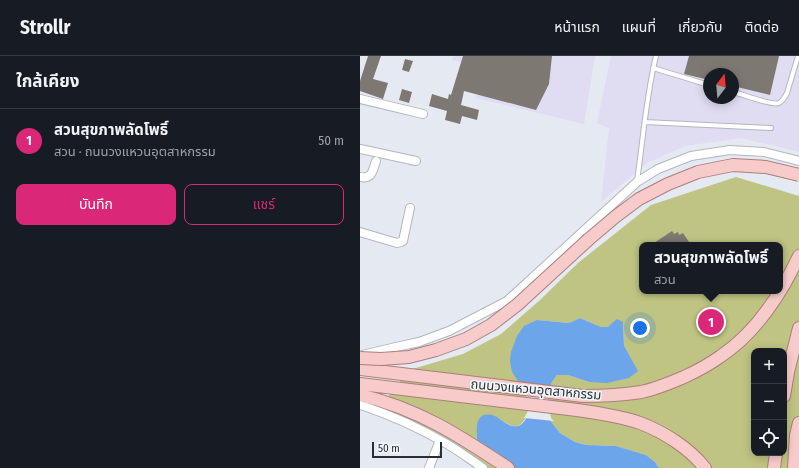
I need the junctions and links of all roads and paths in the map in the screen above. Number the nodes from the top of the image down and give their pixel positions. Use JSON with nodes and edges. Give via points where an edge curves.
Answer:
{"nodes":[{"id":1,"x":656,"y":56,"type":"edge"},
{"id":2,"x":798,"y":56,"type":"edge"},
{"id":3,"x":653,"y":68,"type":"junction"},
{"id":4,"x":703,"y":83,"type":"edge"},
{"id":5,"x":739,"y":94,"type":"edge"},
{"id":6,"x":360,"y":99,"type":"edge"},
{"id":7,"x":423,"y":114,"type":"dead end"},
{"id":8,"x":645,"y":122,"type":"junction"},
{"id":9,"x":771,"y":128,"type":"dead end"},
{"id":10,"x":360,"y":149,"type":"edge"},
{"id":11,"x":799,"y":160,"type":"edge"},
{"id":12,"x":376,"y":161,"type":"dead end"},
{"id":13,"x":416,"y":161,"type":"dead end"},
{"id":14,"x":799,"y":175,"type":"edge"},
{"id":15,"x":360,"y":177,"type":"edge"},
{"id":16,"x":637,"y":182,"type":"junction"},
{"id":17,"x":410,"y":208,"type":"dead end"},
{"id":18,"x":360,"y":232,"type":"edge"},
{"id":19,"x":799,"y":256,"type":"edge"},
{"id":20,"x":783,"y":287,"type":"edge"},
{"id":21,"x":779,"y":294,"type":"edge"},
{"id":22,"x":799,"y":328,"type":"edge"},
{"id":23,"x":360,"y":359,"type":"edge"},
{"id":24,"x":360,"y":369,"type":"edge"},
{"id":25,"x":360,"y":384,"type":"edge"},
{"id":26,"x":786,"y":384,"type":"edge"},
{"id":27,"x":360,"y":395,"type":"edge"},
{"id":28,"x":360,"y":402,"type":"edge"},
{"id":29,"x":799,"y":422,"type":"edge"},
{"id":30,"x":440,"y":440,"type":"junction"},
{"id":31,"x":776,"y":456,"type":"edge"},
{"id":32,"x":429,"y":468,"type":"edge"},
{"id":33,"x":483,"y":468,"type":"edge"},
{"id":34,"x":508,"y":468,"type":"edge"},
{"id":35,"x":705,"y":468,"type":"edge"},
{"id":36,"x":774,"y":468,"type":"edge"},
{"id":37,"x":794,"y":468,"type":"edge"}],
"edges":[{"from":1,"to":3,"type":"lane"},
{"from":2,"to":5,"type":"lane","via":[[787,93],[780,102],[773,104]]},
{"from":3,"to":4,"type":"lane"},
{"from":3,"to":8,"type":"lane"},
{"from":6,"to":7,"type":"street"},
{"from":8,"to":9,"type":"lane"},
{"from":8,"to":16,"type":"lane"},
{"from":10,"to":13,"type":"street"},
{"from":11,"to":16,"type":"street","via":[[764,152],[730,150],[691,156],[658,169]]},
{"from":12,"to":15,"type":"street","via":[[371,175]]},
{"from":14,"to":23,"type":"main road","bridge":true,"via":[[766,167],[733,165],[698,172],[668,184],[639,199],[615,217],[491,325],[466,339],[430,352],[409,357]]},
{"from":16,"to":23,"type":"street","via":[[507,301],[449,331],[419,342],[362,355]]},
{"from":17,"to":18,"type":"street","via":[[402,242],[397,243]]},
{"from":19,"to":20,"type":"main road","name":"ถนนวงแหวนอุตสาหกรรม"},
{"from":21,"to":24,"type":"main road","name":"ถนนวงแหวนอุตสาหกรรม","via":[[746,336],[722,356],[669,384],[642,392],[613,396],[583,396]]},
{"from":22,"to":26,"type":"main road"},
{"from":25,"to":35,"type":"main road","name":"ถนนวงแหวนอุตสาหกรรม","via":[[610,415],[662,434],[682,446]]},
{"from":27,"to":34,"type":"main road","via":[[400,406],[425,417]]},
{"from":28,"to":30,"type":"street","via":[[361,405]]},
{"from":29,"to":37,"type":"main road"},
{"from":30,"to":32,"type":"street"},
{"from":30,"to":33,"type":"street"},
{"from":31,"to":36,"type":"main road"}]}
